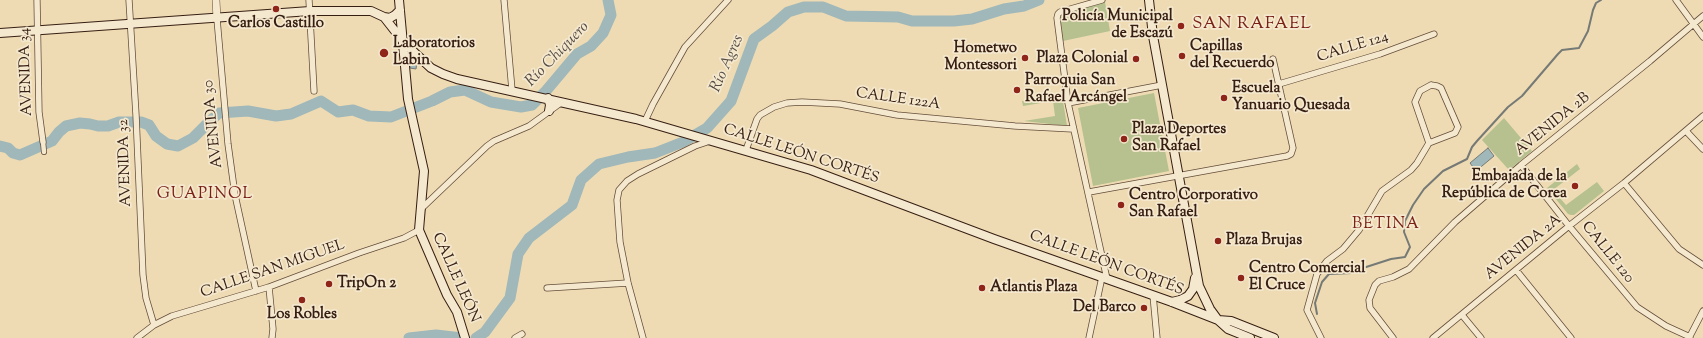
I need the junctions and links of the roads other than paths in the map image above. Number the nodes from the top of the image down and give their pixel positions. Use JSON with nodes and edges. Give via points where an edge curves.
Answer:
{"nodes":[{"id":1,"x":37,"y":0,"type":"edge"},
{"id":2,"x":129,"y":0,"type":"edge"},
{"id":3,"x":216,"y":0,"type":"edge"},
{"id":4,"x":309,"y":0,"type":"edge"},
{"id":5,"x":399,"y":0,"type":"edge"},
{"id":6,"x":504,"y":0,"type":"edge"},
{"id":7,"x":728,"y":0,"type":"edge"},
{"id":8,"x":1102,"y":0,"type":"edge"},
{"id":9,"x":1149,"y":0,"type":"edge"},
{"id":10,"x":1676,"y":0,"type":"edge"},
{"id":11,"x":400,"y":10,"type":"junction"},
{"id":12,"x":310,"y":11,"type":"junction"},
{"id":13,"x":1703,"y":16,"type":"edge"},
{"id":14,"x":384,"y":18,"type":"junction"},
{"id":15,"x":217,"y":19,"type":"junction"},
{"id":16,"x":130,"y":23,"type":"junction"},
{"id":17,"x":1693,"y":24,"type":"junction"},
{"id":18,"x":38,"y":29,"type":"junction"},
{"id":19,"x":0,"y":33,"type":"edge"},
{"id":20,"x":1434,"y":34,"type":"dead end"},
{"id":21,"x":1703,"y":37,"type":"edge"},
{"id":22,"x":402,"y":40,"type":"junction"},
{"id":23,"x":416,"y":54,"type":"junction"},
{"id":24,"x":404,"y":58,"type":"junction"},
{"id":25,"x":1273,"y":59,"type":"dead end"},
{"id":26,"x":1279,"y":84,"type":"junction"},
{"id":27,"x":1162,"y":85,"type":"junction"},
{"id":28,"x":512,"y":90,"type":"junction"},
{"id":29,"x":314,"y":91,"type":"dead end"},
{"id":30,"x":547,"y":98,"type":"junction"},
{"id":31,"x":562,"y":102,"type":"junction"},
{"id":32,"x":1068,"y":103,"type":"junction"},
{"id":33,"x":549,"y":111,"type":"junction"},
{"id":34,"x":1703,"y":116,"type":"edge"},
{"id":35,"x":645,"y":122,"type":"junction"},
{"id":36,"x":1073,"y":129,"type":"junction"},
{"id":37,"x":1686,"y":131,"type":"junction"},
{"id":38,"x":713,"y":141,"type":"junction"},
{"id":39,"x":43,"y":142,"type":"joint"},
{"id":40,"x":1429,"y":143,"type":"junction"},
{"id":41,"x":1703,"y":149,"type":"edge"},
{"id":42,"x":746,"y":150,"type":"junction"},
{"id":43,"x":44,"y":152,"type":"dead end"},
{"id":44,"x":1521,"y":165,"type":"junction"},
{"id":45,"x":1179,"y":177,"type":"junction"},
{"id":46,"x":1624,"y":183,"type":"junction"},
{"id":47,"x":1089,"y":192,"type":"junction"},
{"id":48,"x":422,"y":208,"type":"junction"},
{"id":49,"x":1569,"y":226,"type":"junction"},
{"id":50,"x":419,"y":230,"type":"junction"},
{"id":51,"x":1703,"y":265,"type":"edge"},
{"id":52,"x":1516,"y":270,"type":"junction"},
{"id":53,"x":1195,"y":273,"type":"junction"},
{"id":54,"x":1104,"y":278,"type":"junction"},
{"id":55,"x":628,"y":283,"type":"junction"},
{"id":56,"x":269,"y":287,"type":"junction"},
{"id":57,"x":547,"y":288,"type":"dead end"},
{"id":58,"x":256,"y":291,"type":"junction"},
{"id":59,"x":1153,"y":295,"type":"junction"},
{"id":60,"x":1203,"y":298,"type":"junction"},
{"id":61,"x":1172,"y":302,"type":"junction"},
{"id":62,"x":1703,"y":311,"type":"edge"},
{"id":63,"x":1462,"y":315,"type":"junction"},
{"id":64,"x":1218,"y":320,"type":"junction"},
{"id":65,"x":1231,"y":321,"type":"junction"},
{"id":66,"x":154,"y":325,"type":"junction"},
{"id":67,"x":522,"y":334,"type":"dead end"},
{"id":68,"x":465,"y":336,"type":"edge"},
{"id":69,"x":137,"y":338,"type":"edge"},
{"id":70,"x":272,"y":338,"type":"edge"},
{"id":71,"x":515,"y":338,"type":"edge"},
{"id":72,"x":643,"y":338,"type":"edge"},
{"id":73,"x":1089,"y":338,"type":"edge"},
{"id":74,"x":1158,"y":338,"type":"edge"},
{"id":75,"x":1250,"y":338,"type":"edge"},
{"id":76,"x":1274,"y":338,"type":"edge"},
{"id":77,"x":1321,"y":338,"type":"edge"},
{"id":78,"x":1393,"y":338,"type":"edge"},
{"id":79,"x":1433,"y":338,"type":"edge"},
{"id":80,"x":1481,"y":338,"type":"edge"},
{"id":81,"x":1571,"y":338,"type":"edge"},
{"id":82,"x":1689,"y":338,"type":"edge"}],
"edges":[{"from":1,"to":18,"type":"street","name":"AVENIDA 34"},
{"from":2,"to":16,"type":"street","name":"AVENIDA 32"},
{"from":3,"to":15,"type":"street","name":"AVENIDA 30"},
{"from":4,"to":12,"type":"street"},
{"from":5,"to":11,"type":"main road","name":"CALLE LEÓN"},
{"from":6,"to":28,"type":"street"},
{"from":7,"to":35,"type":"street","via":[[684,47]]},
{"from":8,"to":32,"type":"street","via":[[1058,14]]},
{"from":9,"to":27,"type":"main road"},
{"from":10,"to":17,"type":"street"},
{"from":11,"to":14,"type":"main road","via":[[393,17]]},
{"from":11,"to":22,"type":"main road","name":"CALLE LEÓN"},
{"from":12,"to":14,"type":"main road","via":[[371,11]]},
{"from":12,"to":15,"type":"main road"},
{"from":12,"to":29,"type":"street"},
{"from":13,"to":17,"type":"street","name":"AVENIDA 2B"},
{"from":14,"to":22,"type":"main road","name":"CALLE LEÓN CORTÉS"},
{"from":15,"to":16,"type":"main road"},
{"from":15,"to":58,"type":"street","name":"AVENIDA 30","via":[[235,195]]},
{"from":16,"to":18,"type":"main road"},
{"from":16,"to":66,"type":"street","name":"AVENIDA 32","via":[[143,275],[146,298]]},
{"from":17,"to":21,"type":"street"},
{"from":17,"to":44,"type":"street","name":"AVENIDA 2B","via":[[1650,62]]},
{"from":18,"to":19,"type":"main road"},
{"from":18,"to":39,"type":"street","name":"AVENIDA 34","via":[[39,112]]},
{"from":20,"to":26,"type":"street","name":"CALLE 124","via":[[1380,54]]},
{"from":22,"to":23,"type":"main road","name":"CALLE LEÓN CORTÉS"},
{"from":22,"to":24,"type":"main road","name":"CALLE LEÓN"},
{"from":23,"to":24,"type":"main road","via":[[406,55]]},
{"from":23,"to":28,"type":"main road","name":"CALLE LEÓN CORTÉS","via":[[442,74]]},
{"from":24,"to":48,"type":"main road","name":"CALLE LEÓN","via":[[408,99],[424,171]]},
{"from":25,"to":26,"type":"street"},
{"from":26,"to":45,"type":"street","via":[[1293,148],[1291,154]]},
{"from":27,"to":32,"type":"street"},
{"from":27,"to":45,"type":"main road"},
{"from":28,"to":30,"type":"main road","name":"CALLE LEÓN CORTÉS"},
{"from":30,"to":31,"type":"main road","name":"CALLE LEÓN CORTÉS"},
{"from":30,"to":33,"type":"main road"},
{"from":31,"to":33,"type":"street"},
{"from":31,"to":35,"type":"main road","name":"CALLE LEÓN CORTÉS"},
{"from":32,"to":36,"type":"street"},
{"from":33,"to":48,"type":"street","via":[[529,126],[487,146]]},
{"from":34,"to":37,"type":"street","name":"AVENIDA 2A"},
{"from":35,"to":38,"type":"main road","name":"CALLE LEÓN CORTÉS"},
{"from":36,"to":42,"type":"street","name":"CALLE 122A","via":[[897,115],[840,104],[802,102],[774,107],[760,115]]},
{"from":36,"to":47,"type":"street"},
{"from":37,"to":41,"type":"street"},
{"from":37,"to":46,"type":"street","name":"AVENIDA 2A"},
{"from":38,"to":42,"type":"main road","name":"CALLE LEÓN CORTÉS"},
{"from":38,"to":55,"type":"street","via":[[695,146],[638,174],[619,190],[617,200],[620,242]]},
{"from":39,"to":43,"type":"street"},
{"from":40,"to":40,"type":"street","via":[[1415,102],[1420,92],[1432,85],[1441,88],[1458,127],[1455,133]]},
{"from":40,"to":77,"type":"street","via":[[1417,164],[1382,191],[1359,230],[1317,274],[1308,310]]},
{"from":42,"to":54,"type":"main road","name":"CALLE LEÓN CORTÉS","via":[[811,170]]},
{"from":44,"to":49,"type":"street","name":"CALLE 120"},
{"from":44,"to":78,"type":"street","name":"AVENIDA 2B","via":[[1455,222],[1409,269],[1379,281],[1372,289],[1370,308]]},
{"from":45,"to":47,"type":"street"},
{"from":45,"to":53,"type":"main road"},
{"from":46,"to":49,"type":"street","name":"AVENIDA 2A"},
{"from":46,"to":51,"type":"street","via":[[1679,249]]},
{"from":47,"to":54,"type":"street"},
{"from":48,"to":50,"type":"main road","name":"CALLE LEÓN"},
{"from":49,"to":52,"type":"street","name":"AVENIDA 2A"},
{"from":49,"to":82,"type":"street","name":"CALLE 120","via":[[1638,307]]},
{"from":50,"to":56,"type":"street","name":"CALLE SAN MIGUEL","via":[[404,238]]},
{"from":50,"to":68,"type":"main road","name":"CALLE LEÓN"},
{"from":52,"to":63,"type":"street","name":"AVENIDA 2A"},
{"from":52,"to":81,"type":"street"},
{"from":53,"to":60,"type":"main road"},
{"from":53,"to":61,"type":"main road","via":[[1193,290],[1188,296]]},
{"from":54,"to":59,"type":"main road","name":"CALLE LEÓN CORTÉS"},
{"from":54,"to":73,"type":"street"},
{"from":55,"to":57,"type":"street"},
{"from":55,"to":72,"type":"street"},
{"from":56,"to":58,"type":"street","name":"CALLE SAN MIGUEL"},
{"from":56,"to":70,"type":"street"},
{"from":58,"to":66,"type":"street","name":"CALLE SAN MIGUEL","via":[[172,316]]},
{"from":59,"to":61,"type":"main road","name":"CALLE LEÓN CORTÉS"},
{"from":59,"to":74,"type":"street"},
{"from":60,"to":64,"type":"main road"},
{"from":60,"to":65,"type":"main road"},
{"from":61,"to":64,"type":"main road","name":"CALLE LEÓN CORTÉS"},
{"from":62,"to":82,"type":"street"},
{"from":63,"to":79,"type":"street","name":"AVENIDA 2A"},
{"from":63,"to":80,"type":"street"},
{"from":64,"to":65,"type":"main road","name":"CALLE LEÓN CORTÉS"},
{"from":64,"to":75,"type":"main road","name":"CALLE LEÓN CORTÉS","via":[[1228,328]]},
{"from":65,"to":76,"type":"main road","name":"CALLE LEÓN CORTÉS"},
{"from":66,"to":69,"type":"street","name":"CALLE SAN MIGUEL"},
{"from":67,"to":71,"type":"street"}]}
